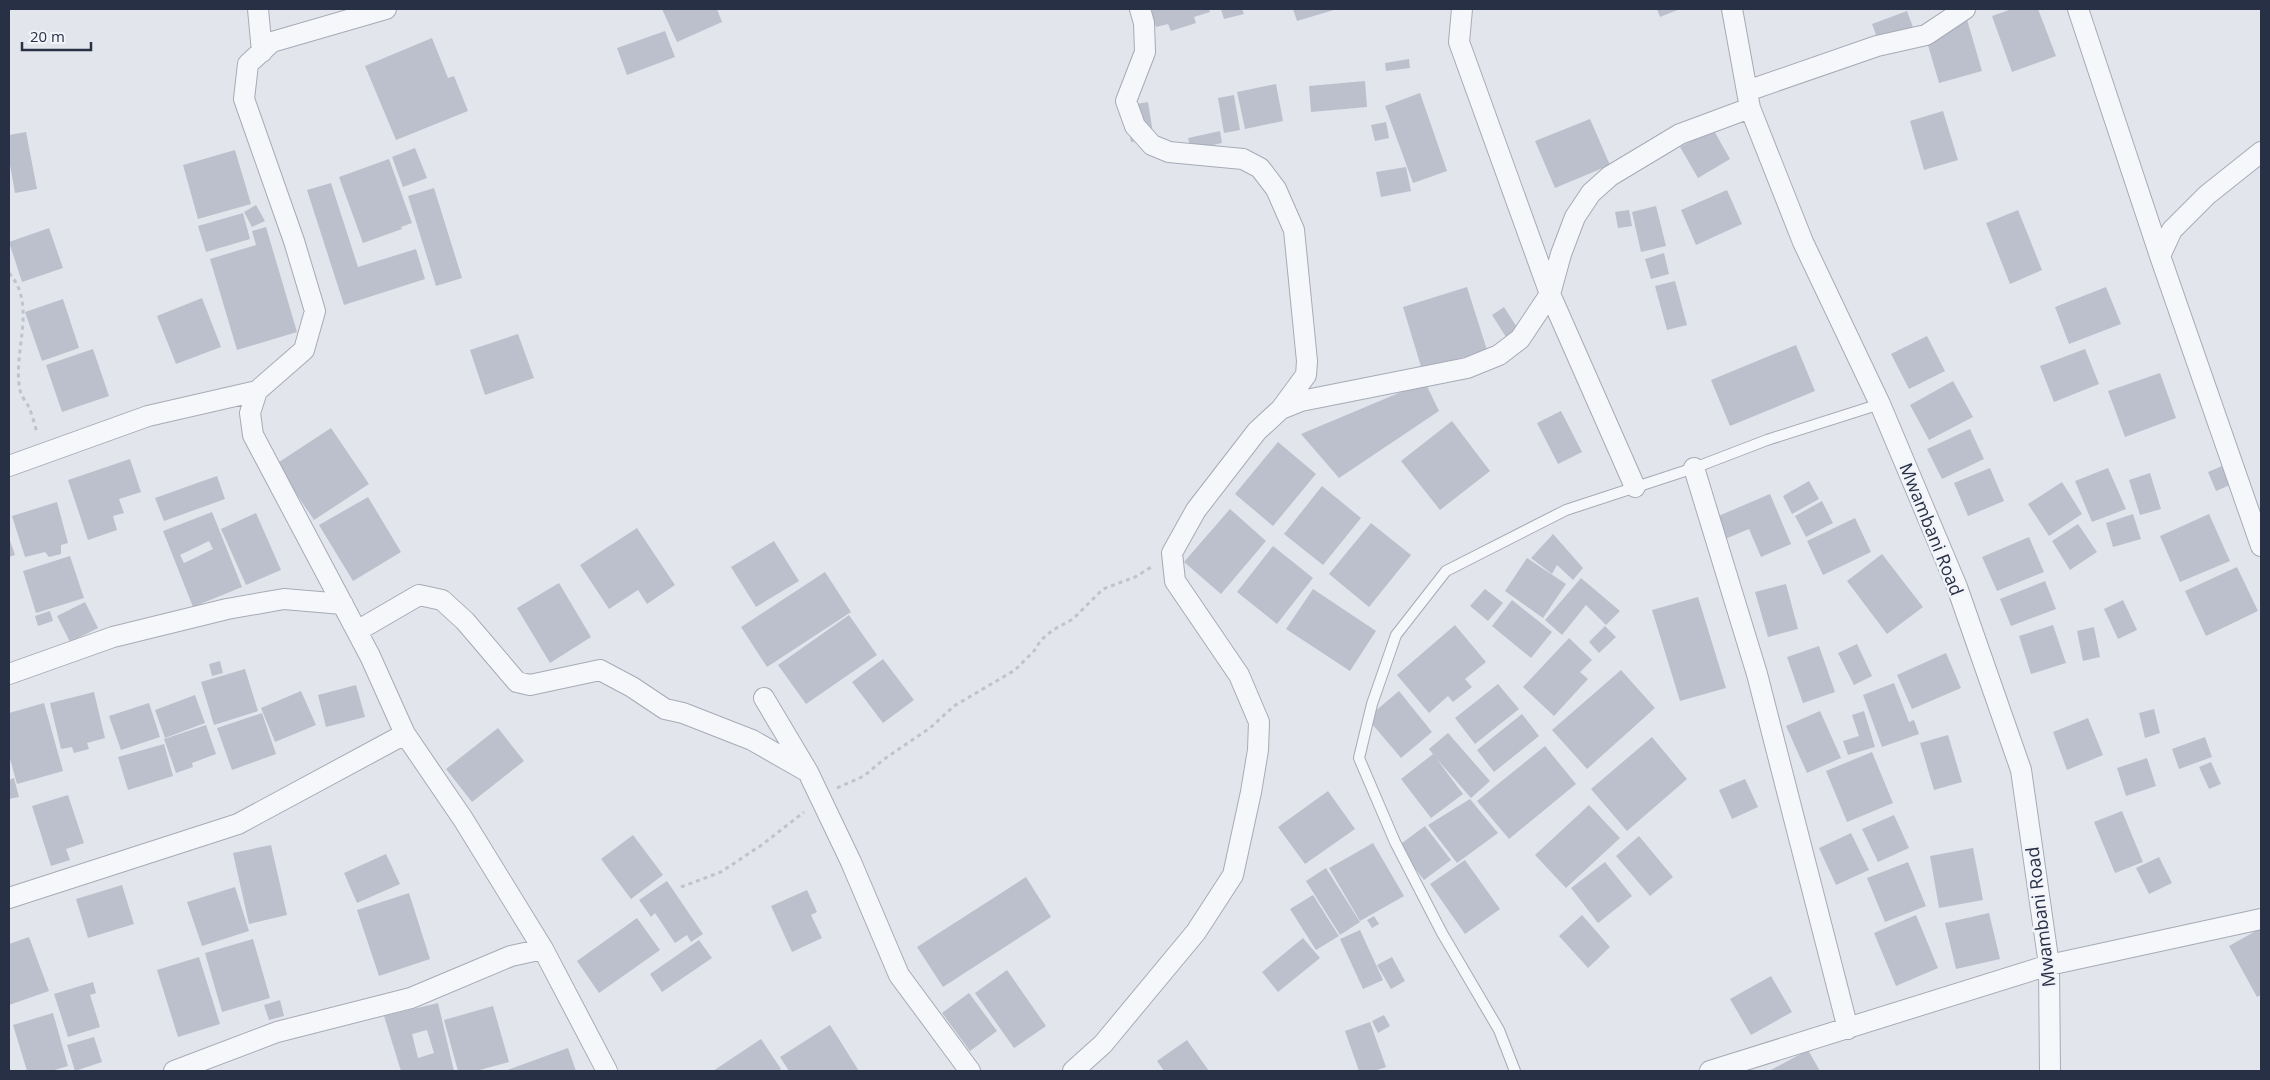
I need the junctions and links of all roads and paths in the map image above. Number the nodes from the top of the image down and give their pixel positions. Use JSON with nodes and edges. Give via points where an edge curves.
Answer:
{"nodes":[{"id":1,"x":258,"y":9,"type":"edge"},
{"id":2,"x":1140,"y":9,"type":"edge"},
{"id":3,"x":1462,"y":9,"type":"edge"},
{"id":4,"x":1732,"y":9,"type":"edge"},
{"id":5,"x":1966,"y":9,"type":"edge"},
{"id":6,"x":2078,"y":9,"type":"edge"},
{"id":7,"x":375,"y":11,"type":"edge"},
{"id":8,"x":262,"y":52,"type":"junction"},
{"id":9,"x":1748,"y":99,"type":"junction"},
{"id":10,"x":2261,"y":152,"type":"edge"},
{"id":11,"x":2160,"y":256,"type":"junction"},
{"id":12,"x":9,"y":273,"type":"edge"},
{"id":13,"x":1550,"y":294,"type":"junction"},
{"id":14,"x":257,"y":391,"type":"junction"},
{"id":15,"x":1880,"y":404,"type":"junction"},
{"id":16,"x":1281,"y":409,"type":"junction"},
{"id":17,"x":44,"y":455,"type":"junction"},
{"id":18,"x":9,"y":466,"type":"edge"},
{"id":19,"x":1694,"y":468,"type":"junction"},
{"id":20,"x":1634,"y":487,"type":"junction"},
{"id":21,"x":2261,"y":542,"type":"edge"},
{"id":22,"x":1172,"y":554,"type":"junction"},
{"id":23,"x":342,"y":604,"type":"junction"},
{"id":24,"x":357,"y":632,"type":"junction"},
{"id":25,"x":9,"y":674,"type":"edge"},
{"id":26,"x":764,"y":698,"type":"dead end"},
{"id":27,"x":405,"y":734,"type":"junction"},
{"id":28,"x":808,"y":772,"type":"junction"},
{"id":29,"x":820,"y":797,"type":"junction"},
{"id":30,"x":681,"y":887,"type":"dead end"},
{"id":31,"x":9,"y":898,"type":"edge"},
{"id":32,"x":2261,"y":919,"type":"edge"},
{"id":33,"x":543,"y":949,"type":"junction"},
{"id":34,"x":2049,"y":965,"type":"junction"},
{"id":35,"x":1848,"y":1029,"type":"junction"},
{"id":36,"x":174,"y":1071,"type":"edge"},
{"id":37,"x":607,"y":1071,"type":"edge"},
{"id":38,"x":970,"y":1071,"type":"edge"},
{"id":39,"x":1072,"y":1071,"type":"edge"},
{"id":40,"x":1515,"y":1071,"type":"edge"},
{"id":41,"x":1710,"y":1071,"type":"edge"},
{"id":42,"x":2050,"y":1071,"type":"edge"}],
"edges":[{"from":1,"to":8,"type":"street"},
{"from":2,"to":16,"type":"street","via":[[1145,52],[1126,101],[1136,126],[1152,145],[1168,152],[1243,159],[1260,168],[1276,189],[1294,230],[1306,375]]},
{"from":3,"to":13,"type":"street","via":[[1459,42]]},
{"from":4,"to":9,"type":"street","name":"Mwambani Road"},
{"from":5,"to":9,"type":"street","via":[[1926,35],[1877,46]]},
{"from":6,"to":11,"type":"street"},
{"from":7,"to":8,"type":"street","via":[[272,42]]},
{"from":8,"to":14,"type":"street","via":[[248,64],[244,99],[315,311],[304,350]]},
{"from":9,"to":13,"type":"street","via":[[1680,134],[1610,176],[1591,193],[1575,217]]},
{"from":9,"to":15,"type":"street","name":"Mwambani Road","via":[[1803,242]]},
{"from":10,"to":11,"type":"street","via":[[2207,194],[2172,230]]},
{"from":11,"to":21,"type":"street"},
{"from":12,"to":17,"type":"path","via":[[20,290],[23,305],[18,365],[20,391],[30,409]]},
{"from":13,"to":16,"type":"street","via":[[1520,339],[1484,363],[1301,401]]},
{"from":13,"to":20,"type":"street"},
{"from":14,"to":17,"type":"street","via":[[148,416]]},
{"from":14,"to":23,"type":"street","via":[[250,413],[253,435]]},
{"from":15,"to":19,"type":"lane","via":[[1767,440]]},
{"from":15,"to":34,"type":"street","name":"Mwambani Road","via":[[1957,587],[2021,770]]},
{"from":16,"to":22,"type":"street","via":[[1257,431],[1196,510]]},
{"from":17,"to":18,"type":"street"},
{"from":19,"to":20,"type":"lane"},
{"from":19,"to":35,"type":"street","via":[[1757,674]]},
{"from":20,"to":40,"type":"lane","via":[[1566,510],[1446,571],[1396,635],[1372,704],[1359,758],[1395,842],[1442,933],[1499,1030]]},
{"from":22,"to":29,"type":"path","via":[[1135,577],[1103,588],[1073,619],[1041,640],[1014,670],[954,706],[857,781]]},
{"from":22,"to":39,"type":"street","via":[[1175,582],[1239,675],[1259,722],[1251,792],[1233,875],[1196,932],[1103,1044]]},
{"from":23,"to":24,"type":"street"},
{"from":23,"to":25,"type":"street","via":[[284,599],[227,609],[114,637]]},
{"from":24,"to":27,"type":"street"},
{"from":24,"to":28,"type":"street","via":[[419,595],[442,600],[465,621],[517,682],[530,685],[600,670],[665,708],[752,740]]},
{"from":26,"to":28,"type":"street"},
{"from":27,"to":31,"type":"street","via":[[238,824]]},
{"from":27,"to":33,"type":"street","via":[[463,818]]},
{"from":28,"to":29,"type":"street"},
{"from":29,"to":30,"type":"path","via":[[763,844],[721,872]]},
{"from":29,"to":38,"type":"street","via":[[899,975]]},
{"from":32,"to":34,"type":"street"},
{"from":33,"to":36,"type":"street","via":[[512,956],[411,998],[277,1032]]},
{"from":33,"to":37,"type":"street"},
{"from":34,"to":35,"type":"street"},
{"from":34,"to":42,"type":"street","name":"Mwambani Road"},
{"from":35,"to":41,"type":"street"}]}
